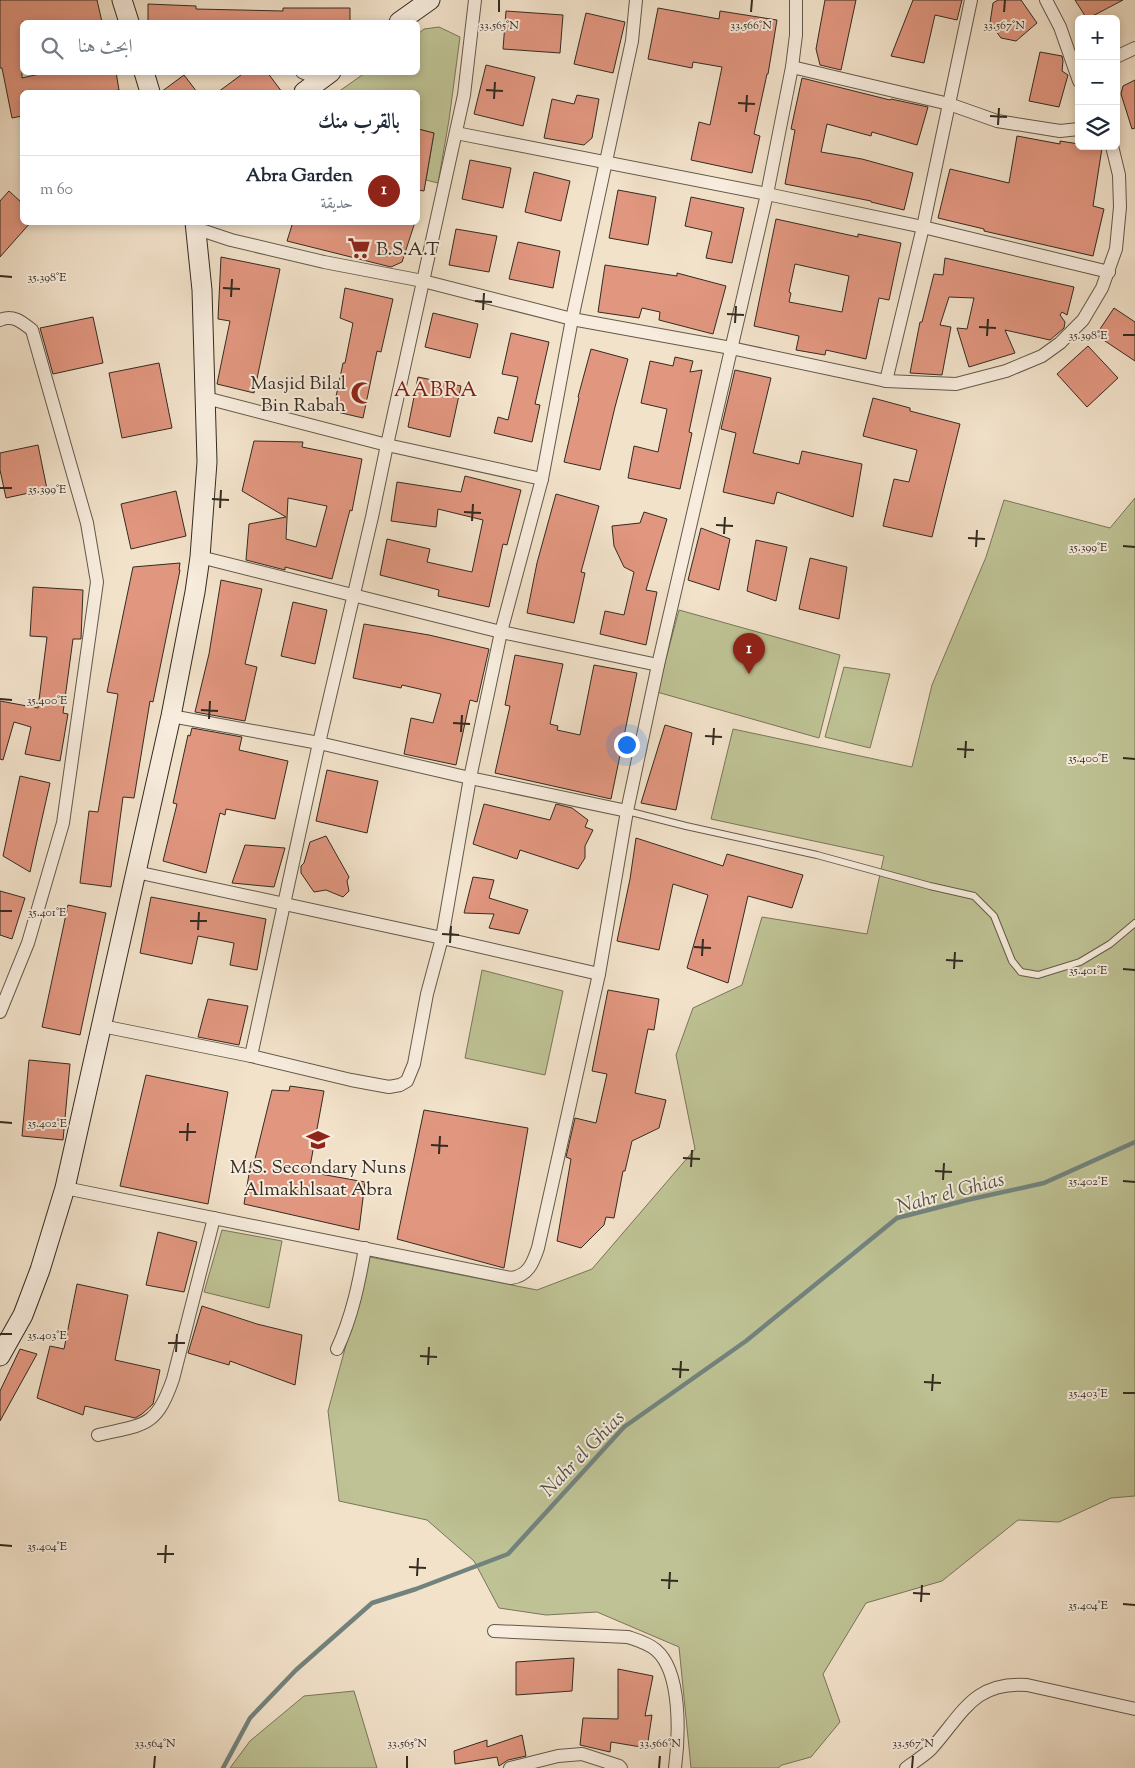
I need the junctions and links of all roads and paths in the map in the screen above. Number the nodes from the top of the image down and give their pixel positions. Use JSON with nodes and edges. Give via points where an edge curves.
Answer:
{"nodes":[{"id":1,"x":122,"y":0,"type":"edge"},
{"id":2,"x":430,"y":0,"type":"edge"},
{"id":3,"x":475,"y":0,"type":"edge"},
{"id":4,"x":636,"y":0,"type":"edge"},
{"id":5,"x":796,"y":0,"type":"edge"},
{"id":6,"x":971,"y":0,"type":"edge"},
{"id":7,"x":1046,"y":0,"type":"edge"},
{"id":8,"x":128,"y":20,"type":"edge"},
{"id":9,"x":402,"y":20,"type":"edge"},
{"id":10,"x":1135,"y":48,"type":"edge"},
{"id":11,"x":1120,"y":55,"type":"edge"},
{"id":12,"x":792,"y":67,"type":"junction"},
{"id":13,"x":1075,"y":70,"type":"edge"},
{"id":14,"x":145,"y":75,"type":"edge"},
{"id":15,"x":326,"y":76,"type":"edge"},
{"id":16,"x":149,"y":90,"type":"edge"},
{"id":17,"x":307,"y":90,"type":"edge"},
{"id":18,"x":949,"y":104,"type":"junction"},
{"id":19,"x":1075,"y":129,"type":"edge"},
{"id":20,"x":456,"y":132,"type":"junction"},
{"id":21,"x":1113,"y":150,"type":"edge"},
{"id":22,"x":607,"y":161,"type":"junction"},
{"id":23,"x":767,"y":194,"type":"junction"},
{"id":24,"x":195,"y":225,"type":"edge"},
{"id":25,"x":923,"y":227,"type":"junction"},
{"id":26,"x":1109,"y":272,"type":"junction"},
{"id":27,"x":423,"y":281,"type":"junction"},
{"id":28,"x":572,"y":319,"type":"junction"},
{"id":29,"x":0,"y":320,"type":"edge"},
{"id":30,"x":731,"y":348,"type":"junction"},
{"id":31,"x":886,"y":381,"type":"junction"},
{"id":32,"x":206,"y":398,"type":"junction"},
{"id":33,"x":387,"y":445,"type":"junction"},
{"id":34,"x":542,"y":479,"type":"junction"},
{"id":35,"x":200,"y":557,"type":"junction"},
{"id":36,"x":354,"y":596,"type":"junction"},
{"id":37,"x":501,"y":632,"type":"junction"},
{"id":38,"x":658,"y":665,"type":"junction"},
{"id":39,"x":170,"y":716,"type":"junction"},
{"id":40,"x":319,"y":743,"type":"junction"},
{"id":41,"x":470,"y":778,"type":"junction"},
{"id":42,"x":627,"y":811,"type":"junction"},
{"id":43,"x":136,"y":872,"type":"junction"},
{"id":44,"x":285,"y":905,"type":"junction"},
{"id":45,"x":1135,"y":923,"type":"edge"},
{"id":46,"x":442,"y":938,"type":"junction"},
{"id":47,"x":599,"y":974,"type":"junction"},
{"id":48,"x":0,"y":1012,"type":"edge"},
{"id":49,"x":102,"y":1026,"type":"junction"},
{"id":50,"x":251,"y":1056,"type":"junction"},
{"id":51,"x":65,"y":1188,"type":"junction"},
{"id":52,"x":214,"y":1218,"type":"junction"},
{"id":53,"x":365,"y":1248,"type":"junction"},
{"id":54,"x":337,"y":1349,"type":"dead end"},
{"id":55,"x":0,"y":1356,"type":"edge"},
{"id":56,"x":98,"y":1435,"type":"dead end"},
{"id":57,"x":494,"y":1631,"type":"dead end"},
{"id":58,"x":1135,"y":1709,"type":"edge"},
{"id":59,"x":510,"y":1768,"type":"edge"},
{"id":60,"x":621,"y":1768,"type":"edge"},
{"id":61,"x":675,"y":1768,"type":"edge"},
{"id":62,"x":906,"y":1768,"type":"edge"}],
"edges":[{"from":1,"to":8,"type":"main road"},
{"from":2,"to":9,"type":"main road"},
{"from":3,"to":20,"type":"street","via":[[464,96]]},
{"from":4,"to":22,"type":"street","via":[[632,42]]},
{"from":5,"to":12,"type":"street"},
{"from":6,"to":18,"type":"street"},
{"from":7,"to":13,"type":"street","via":[[1060,27]]},
{"from":10,"to":11,"type":"street"},
{"from":12,"to":18,"type":"street"},
{"from":12,"to":23,"type":"street"},
{"from":14,"to":16,"type":"main road"},
{"from":15,"to":17,"type":"main road"},
{"from":18,"to":19,"type":"street","via":[[997,121],[1060,131]]},
{"from":18,"to":25,"type":"street"},
{"from":20,"to":22,"type":"street"},
{"from":20,"to":27,"type":"street"},
{"from":21,"to":26,"type":"street","via":[[1119,175],[1120,207],[1116,249]]},
{"from":22,"to":23,"type":"street"},
{"from":22,"to":28,"type":"street"},
{"from":23,"to":25,"type":"street"},
{"from":23,"to":30,"type":"street"},
{"from":24,"to":27,"type":"street","via":[[231,240]]},
{"from":24,"to":32,"type":"main road","via":[[202,290]]},
{"from":25,"to":26,"type":"street"},
{"from":25,"to":31,"type":"street"},
{"from":26,"to":31,"type":"street","via":[[1083,320],[1042,356],[1006,371],[956,384]]},
{"from":27,"to":28,"type":"street"},
{"from":27,"to":33,"type":"street"},
{"from":28,"to":30,"type":"street"},
{"from":28,"to":34,"type":"street"},
{"from":29,"to":48,"type":"street","via":[[17,318],[32,330],[87,523],[97,582],[63,823],[28,942]]},
{"from":30,"to":31,"type":"street"},
{"from":30,"to":38,"type":"street"},
{"from":32,"to":33,"type":"street"},
{"from":32,"to":35,"type":"main road","via":[[207,462]]},
{"from":33,"to":34,"type":"street"},
{"from":33,"to":36,"type":"street"},
{"from":34,"to":37,"type":"street"},
{"from":35,"to":36,"type":"street"},
{"from":35,"to":39,"type":"main road"},
{"from":36,"to":37,"type":"street"},
{"from":36,"to":40,"type":"street"},
{"from":37,"to":38,"type":"street"},
{"from":37,"to":41,"type":"street"},
{"from":38,"to":42,"type":"street"},
{"from":39,"to":40,"type":"street"},
{"from":39,"to":43,"type":"main road"},
{"from":40,"to":41,"type":"street"},
{"from":40,"to":44,"type":"street"},
{"from":41,"to":42,"type":"street"},
{"from":41,"to":46,"type":"street"},
{"from":42,"to":45,"type":"lane","via":[[974,896],[994,916],[1012,961],[1021,972],[1038,975],[1080,962],[1110,944]]},
{"from":42,"to":47,"type":"street"},
{"from":43,"to":44,"type":"street"},
{"from":43,"to":49,"type":"main road"},
{"from":44,"to":46,"type":"street"},
{"from":44,"to":50,"type":"street"},
{"from":46,"to":47,"type":"street"},
{"from":46,"to":50,"type":"street","via":[[414,1064],[407,1081],[389,1086],[351,1080]]},
{"from":47,"to":53,"type":"street","via":[[538,1248],[526,1271],[511,1278]]},
{"from":49,"to":50,"type":"street"},
{"from":49,"to":51,"type":"main road"},
{"from":51,"to":52,"type":"street"},
{"from":51,"to":55,"type":"main road","via":[[23,1315]]},
{"from":52,"to":53,"type":"street"},
{"from":52,"to":56,"type":"street","via":[[166,1401],[150,1421]]},
{"from":53,"to":54,"type":"street","via":[[354,1302]]},
{"from":57,"to":61,"type":"street","via":[[628,1637],[656,1650],[665,1660],[675,1698],[678,1717]]},
{"from":58,"to":62,"type":"street","via":[[1028,1685],[989,1689],[956,1718],[929,1751]]},
{"from":59,"to":60,"type":"street","via":[[558,1756],[582,1754]]}]}
